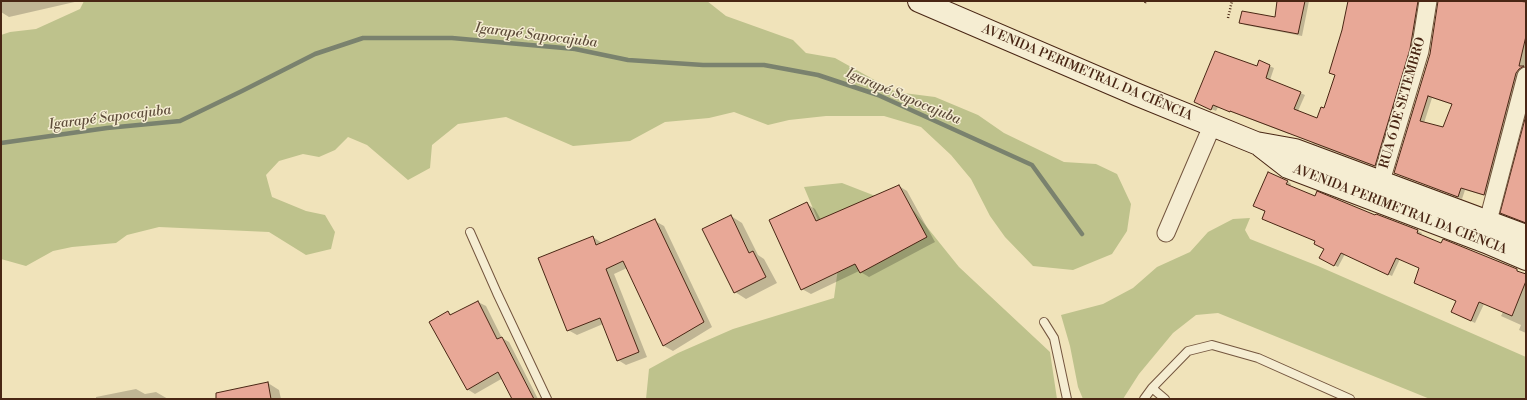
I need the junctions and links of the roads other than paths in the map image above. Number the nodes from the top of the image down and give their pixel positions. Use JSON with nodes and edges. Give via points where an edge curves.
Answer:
{"nodes":[{"id":1,"x":919,"y":1,"type":"edge"},
{"id":2,"x":1428,"y":1,"type":"edge"},
{"id":3,"x":1526,"y":76,"type":"edge"},
{"id":4,"x":1212,"y":126,"type":"junction"},
{"id":5,"x":1256,"y":143,"type":"junction"},
{"id":6,"x":1381,"y":181,"type":"junction"},
{"id":7,"x":1488,"y":221,"type":"junction"},
{"id":8,"x":470,"y":232,"type":"dead end"},
{"id":9,"x":1166,"y":233,"type":"dead end"},
{"id":10,"x":1526,"y":236,"type":"edge"},
{"id":11,"x":1526,"y":259,"type":"edge"},
{"id":12,"x":1044,"y":322,"type":"dead end"},
{"id":13,"x":1152,"y":388,"type":"junction"},
{"id":14,"x":547,"y":399,"type":"edge"},
{"id":15,"x":1067,"y":399,"type":"edge"},
{"id":16,"x":1144,"y":399,"type":"edge"},
{"id":17,"x":1165,"y":399,"type":"edge"},
{"id":18,"x":1350,"y":399,"type":"edge"}],
"edges":[{"from":1,"to":4,"type":"main road","name":"AVENIDA PERIMETRAL DA CIÊNCIA"},
{"from":2,"to":6,"type":"street","name":"RUA 6 DE SETEMBRO","via":[[1420,51]]},
{"from":3,"to":7,"type":"street"},
{"from":4,"to":5,"type":"main road","name":"AVENIDA PERIMETRAL DA CIÊNCIA"},
{"from":4,"to":9,"type":"street"},
{"from":5,"to":6,"type":"main road","name":"AVENIDA PERIMETRAL DA CIÊNCIA","via":[[1295,150]]},
{"from":5,"to":11,"type":"main road","name":"AVENIDA PERIMETRAL DA CIÊNCIA","via":[[1288,167]]},
{"from":6,"to":7,"type":"main road","name":"AVENIDA PERIMETRAL DA CIÊNCIA"},
{"from":7,"to":10,"type":"main road","name":"AVENIDA PERIMETRAL DA CIÊNCIA"},
{"from":8,"to":14,"type":"lane"},
{"from":12,"to":15,"type":"lane","via":[[1054,338]]},
{"from":13,"to":16,"type":"lane"},
{"from":13,"to":17,"type":"lane"},
{"from":13,"to":18,"type":"lane","via":[[1188,351],[1212,345],[1258,358]]}]}
